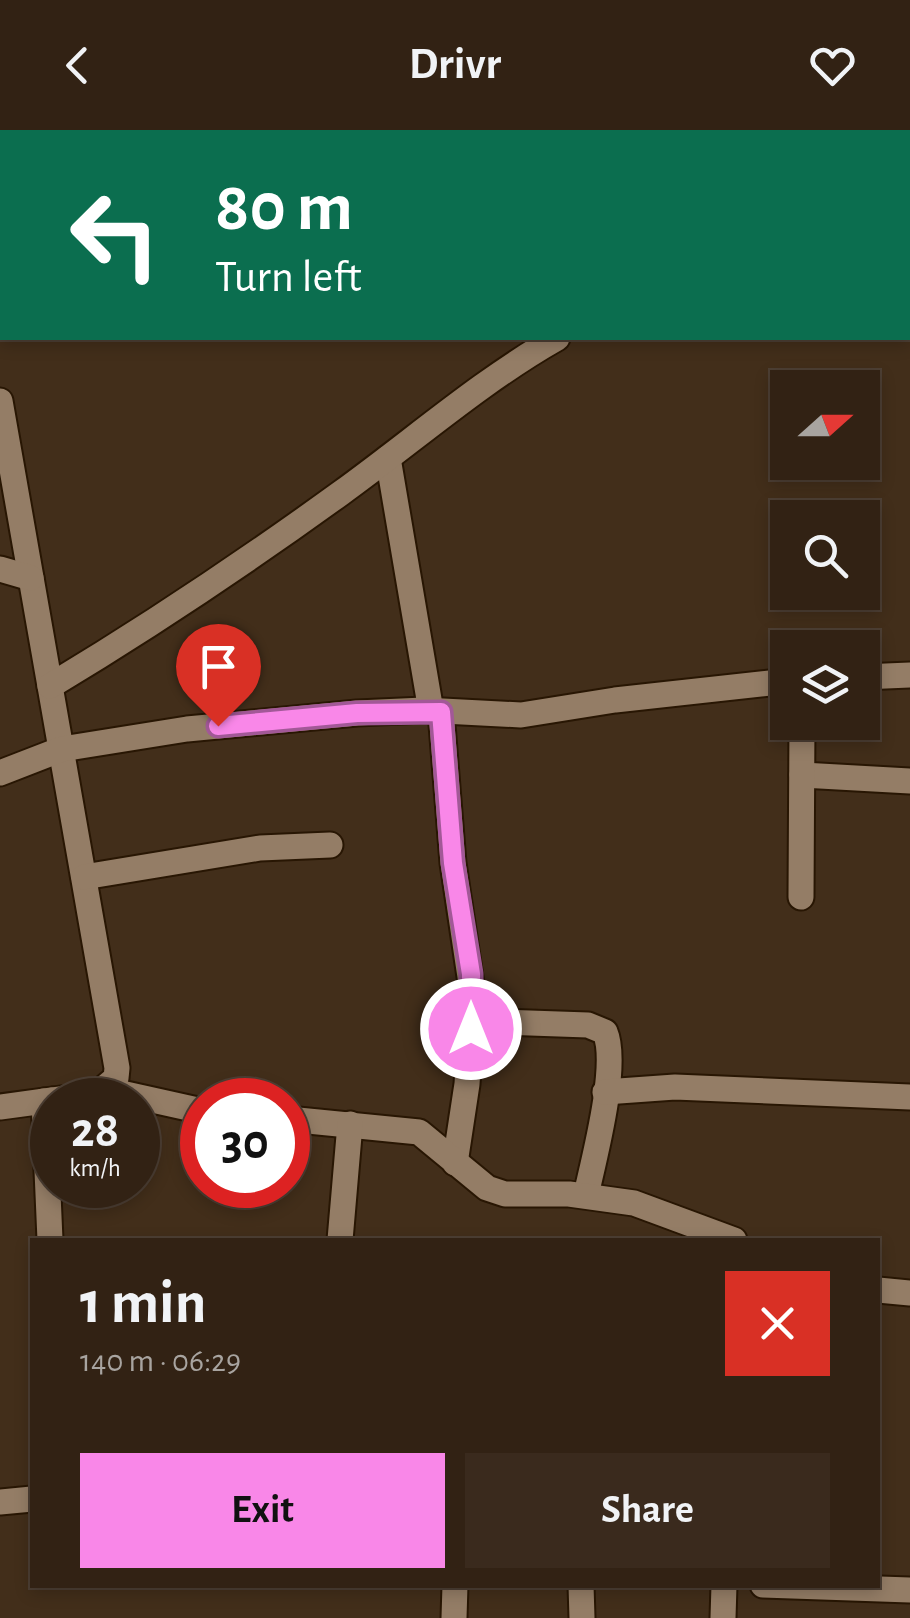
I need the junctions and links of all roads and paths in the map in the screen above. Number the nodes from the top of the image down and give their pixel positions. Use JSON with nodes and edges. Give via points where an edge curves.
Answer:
{"nodes":[{"id":1,"x":554,"y":340,"type":"edge"},
{"id":2,"x":0,"y":401,"type":"edge"},
{"id":3,"x":388,"y":458,"type":"junction"},
{"id":4,"x":0,"y":569,"type":"edge"},
{"id":5,"x":31,"y":578,"type":"junction"},
{"id":6,"x":910,"y":675,"type":"edge"},
{"id":7,"x":880,"y":676,"type":"edge"},
{"id":8,"x":770,"y":684,"type":"edge"},
{"id":9,"x":50,"y":686,"type":"junction"},
{"id":10,"x":436,"y":711,"type":"junction"},
{"id":11,"x":802,"y":740,"type":"edge"},
{"id":12,"x":62,"y":750,"type":"junction"},
{"id":13,"x":0,"y":773,"type":"edge"},
{"id":14,"x":802,"y":775,"type":"junction"},
{"id":15,"x":910,"y":781,"type":"edge"},
{"id":16,"x":330,"y":845,"type":"dead end"},
{"id":17,"x":84,"y":877,"type":"junction"},
{"id":18,"x":801,"y":896,"type":"dead end"},
{"id":19,"x":472,"y":1020,"type":"junction"},
{"id":20,"x":116,"y":1078,"type":"edge"},
{"id":21,"x":606,"y":1092,"type":"junction"},
{"id":22,"x":910,"y":1097,"type":"edge"},
{"id":23,"x":30,"y":1103,"type":"edge"},
{"id":24,"x":0,"y":1107,"type":"edge"},
{"id":25,"x":310,"y":1121,"type":"edge"},
{"id":26,"x":350,"y":1124,"type":"junction"},
{"id":27,"x":455,"y":1163,"type":"junction"},
{"id":28,"x":586,"y":1196,"type":"junction"},
{"id":29,"x":50,"y":1208,"type":"edge"},
{"id":30,"x":50,"y":1238,"type":"edge"},
{"id":31,"x":340,"y":1238,"type":"edge"},
{"id":32,"x":729,"y":1238,"type":"edge"},
{"id":33,"x":880,"y":1290,"type":"edge"},
{"id":34,"x":910,"y":1293,"type":"edge"},
{"id":35,"x":30,"y":1499,"type":"edge"},
{"id":36,"x":0,"y":1502,"type":"edge"},
{"id":37,"x":454,"y":1588,"type":"edge"},
{"id":38,"x":582,"y":1588,"type":"edge"},
{"id":39,"x":724,"y":1588,"type":"edge"},
{"id":40,"x":851,"y":1588,"type":"edge"},
{"id":41,"x":910,"y":1590,"type":"edge"},
{"id":42,"x":454,"y":1618,"type":"edge"},
{"id":43,"x":582,"y":1618,"type":"edge"},
{"id":44,"x":723,"y":1618,"type":"edge"}],
"edges":[{"from":1,"to":3,"type":"street"},
{"from":2,"to":5,"type":"street"},
{"from":3,"to":9,"type":"street","via":[[185,602]]},
{"from":3,"to":10,"type":"street"},
{"from":4,"to":5,"type":"street"},
{"from":5,"to":9,"type":"street"},
{"from":6,"to":7,"type":"street"},
{"from":8,"to":10,"type":"street","via":[[521,715]]},
{"from":9,"to":12,"type":"street"},
{"from":10,"to":12,"type":"street","via":[[242,724]]},
{"from":10,"to":19,"type":"street"},
{"from":11,"to":14,"type":"street"},
{"from":12,"to":13,"type":"street"},
{"from":12,"to":17,"type":"street"},
{"from":14,"to":15,"type":"street"},
{"from":14,"to":18,"type":"street"},
{"from":16,"to":17,"type":"street","via":[[260,848]]},
{"from":17,"to":20,"type":"street"},
{"from":19,"to":21,"type":"street","via":[[599,1028],[608,1040]]},
{"from":19,"to":27,"type":"street"},
{"from":21,"to":22,"type":"street","via":[[675,1087]]},
{"from":21,"to":28,"type":"street"},
{"from":23,"to":24,"type":"street"},
{"from":25,"to":26,"type":"street"},
{"from":26,"to":27,"type":"street","via":[[419,1132]]},
{"from":26,"to":31,"type":"street"},
{"from":27,"to":28,"type":"street","via":[[505,1194]]},
{"from":28,"to":32,"type":"street","via":[[668,1213]]},
{"from":29,"to":30,"type":"street"},
{"from":33,"to":34,"type":"street"},
{"from":35,"to":36,"type":"street"},
{"from":37,"to":42,"type":"street"},
{"from":38,"to":43,"type":"street"},
{"from":39,"to":44,"type":"street"},
{"from":40,"to":41,"type":"street"}]}
